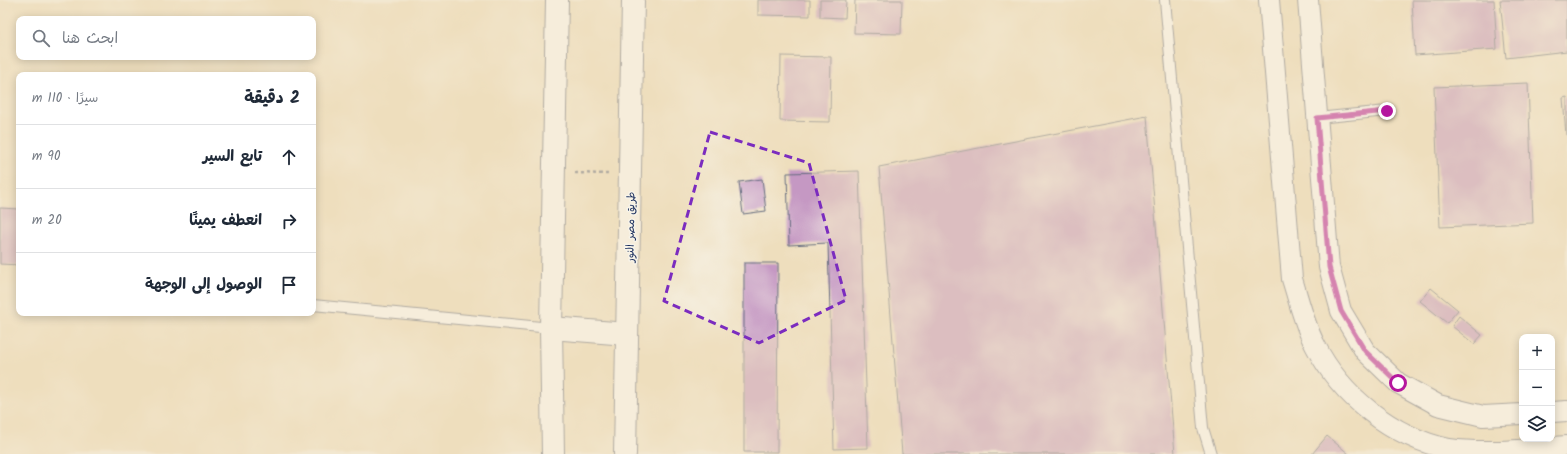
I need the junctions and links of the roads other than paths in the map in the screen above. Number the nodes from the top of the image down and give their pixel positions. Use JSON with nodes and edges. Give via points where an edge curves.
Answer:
{"nodes":[{"id":1,"x":556,"y":0,"type":"edge"},
{"id":2,"x":633,"y":0,"type":"edge"},
{"id":3,"x":1165,"y":0,"type":"edge"},
{"id":4,"x":1269,"y":0,"type":"edge"},
{"id":5,"x":1308,"y":0,"type":"edge"},
{"id":6,"x":1387,"y":111,"type":"dead end"},
{"id":7,"x":1317,"y":118,"type":"junction"},
{"id":8,"x":316,"y":305,"type":"edge"},
{"id":9,"x":551,"y":328,"type":"junction"},
{"id":10,"x":627,"y":334,"type":"junction"},
{"id":11,"x":1567,"y":410,"type":"edge"},
{"id":12,"x":1555,"y":412,"type":"edge"},
{"id":13,"x":1519,"y":414,"type":"edge"},
{"id":14,"x":1567,"y":446,"type":"edge"},
{"id":15,"x":553,"y":454,"type":"edge"},
{"id":16,"x":625,"y":454,"type":"edge"},
{"id":17,"x":1211,"y":454,"type":"edge"}],
"edges":[{"from":1,"to":9,"type":"street"},
{"from":2,"to":10,"type":"street","name":"طريق مصر النور"},
{"from":3,"to":17,"type":"lane","via":[[1203,428]]},
{"from":4,"to":14,"type":"street","via":[[1292,279],[1314,344],[1333,376],[1357,401],[1385,422],[1416,438],[1450,449],[1485,452]]},
{"from":5,"to":7,"type":"street"},
{"from":6,"to":7,"type":"lane"},
{"from":7,"to":13,"type":"street","via":[[1329,267],[1341,311],[1365,351],[1398,383],[1438,405],[1483,416]]},
{"from":8,"to":9,"type":"lane"},
{"from":9,"to":10,"type":"street"},
{"from":9,"to":15,"type":"street"},
{"from":10,"to":16,"type":"street","name":"طريق مصر النور"},
{"from":11,"to":12,"type":"street"}]}
